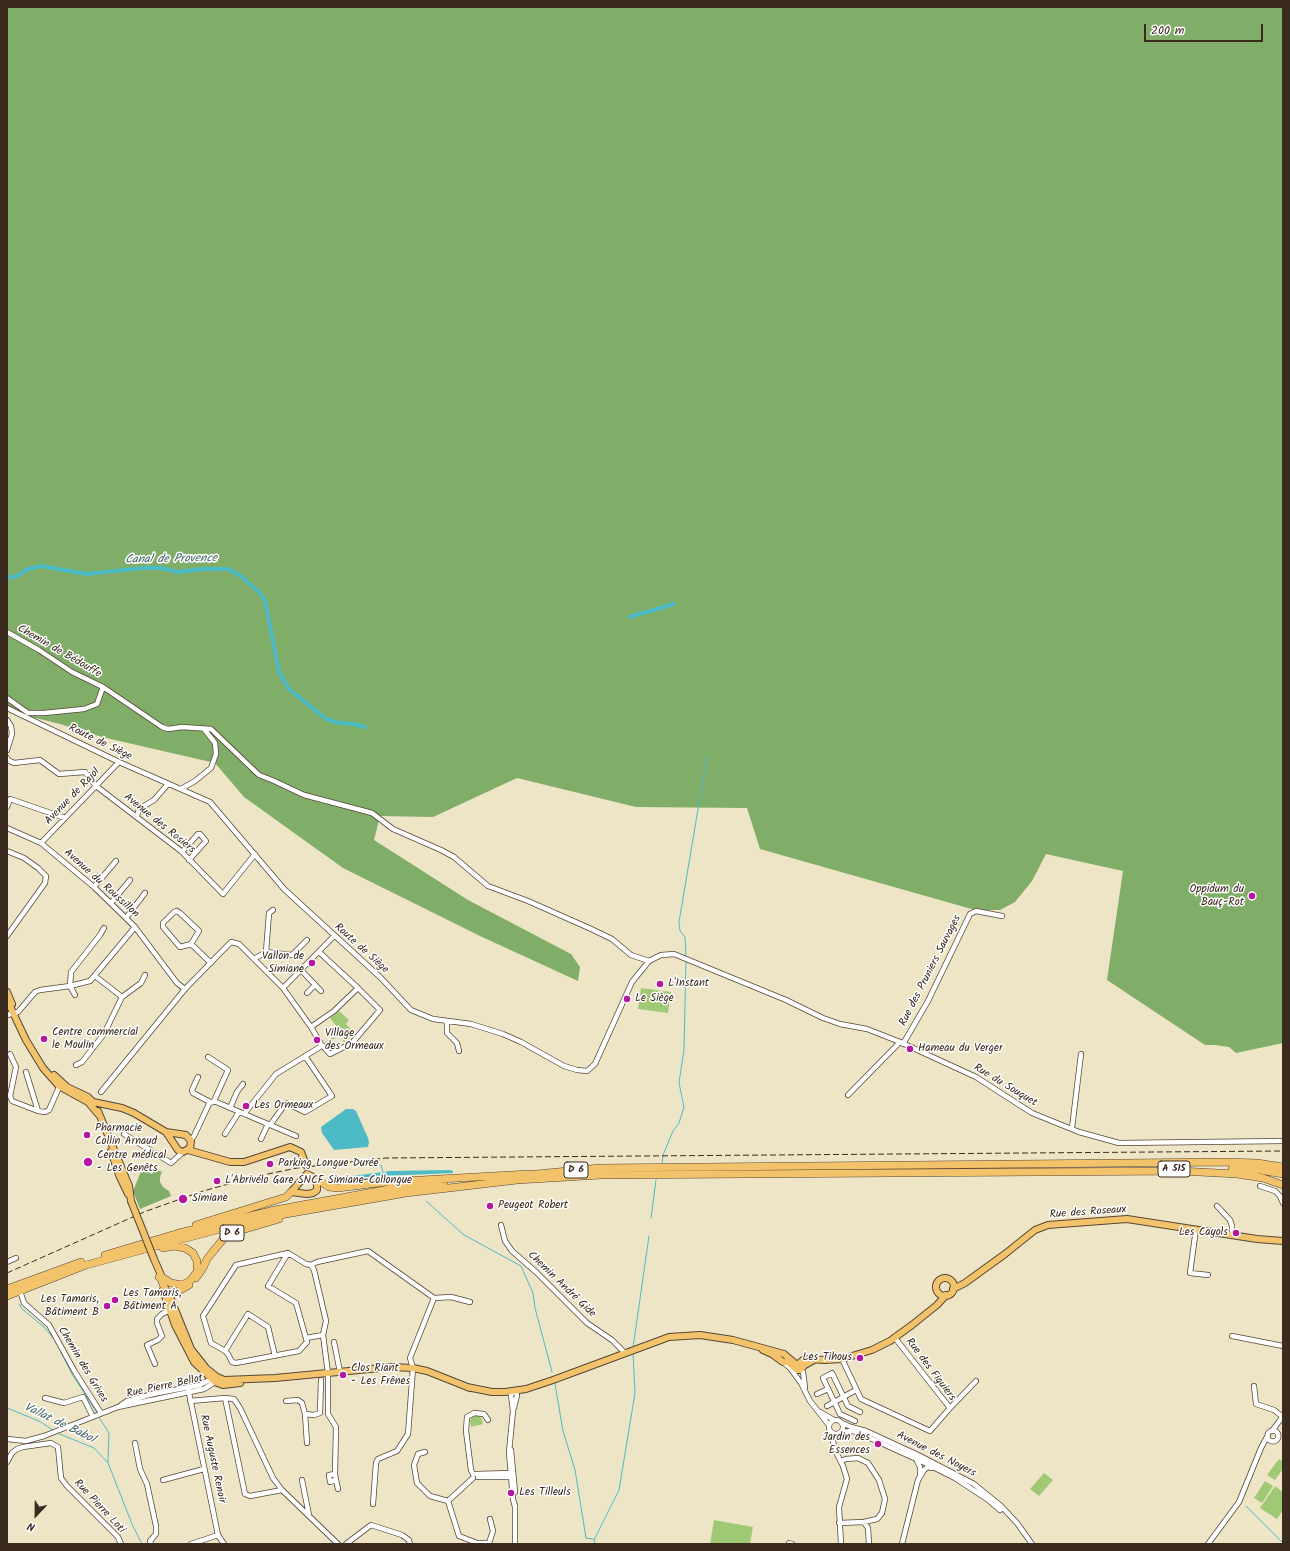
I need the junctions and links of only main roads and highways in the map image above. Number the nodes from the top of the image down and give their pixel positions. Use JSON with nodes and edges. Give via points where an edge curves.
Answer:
{"nodes":[{"id":1,"x":7,"y":992,"type":"edge"},
{"id":2,"x":9,"y":1002,"type":"edge"},
{"id":3,"x":12,"y":1014,"type":"edge"},
{"id":4,"x":59,"y":1083,"type":"junction"},
{"id":5,"x":96,"y":1107,"type":"junction"},
{"id":6,"x":166,"y":1132,"type":"junction"},
{"id":7,"x":108,"y":1137,"type":"junction"},
{"id":8,"x":187,"y":1138,"type":"junction"},
{"id":9,"x":175,"y":1145,"type":"junction"},
{"id":10,"x":186,"y":1151,"type":"junction"},
{"id":11,"x":206,"y":1154,"type":"junction"},
{"id":12,"x":118,"y":1159,"type":"junction"},
{"id":13,"x":1159,"y":1162,"type":"junction"},
{"id":14,"x":1283,"y":1163,"type":"edge"},
{"id":15,"x":1283,"y":1167,"type":"edge"},
{"id":16,"x":306,"y":1169,"type":"junction"},
{"id":17,"x":1064,"y":1171,"type":"junction"},
{"id":18,"x":547,"y":1173,"type":"junction"},
{"id":19,"x":1283,"y":1174,"type":"edge"},
{"id":20,"x":120,"y":1175,"type":"junction"},
{"id":21,"x":315,"y":1178,"type":"junction"},
{"id":22,"x":1283,"y":1185,"type":"edge"},
{"id":23,"x":291,"y":1192,"type":"junction"},
{"id":24,"x":131,"y":1201,"type":"junction"},
{"id":25,"x":318,"y":1208,"type":"junction"},
{"id":26,"x":1283,"y":1241,"type":"edge"},
{"id":27,"x":111,"y":1253,"type":"junction"},
{"id":28,"x":161,"y":1278,"type":"junction"},
{"id":29,"x":50,"y":1279,"type":"junction"},
{"id":30,"x":953,"y":1286,"type":"junction"},
{"id":31,"x":7,"y":1288,"type":"edge"},
{"id":32,"x":943,"y":1295,"type":"junction"},
{"id":33,"x":7,"y":1296,"type":"edge"},
{"id":34,"x":170,"y":1296,"type":"junction"},
{"id":35,"x":172,"y":1308,"type":"junction"},
{"id":36,"x":733,"y":1340,"type":"junction"},
{"id":37,"x":797,"y":1368,"type":"junction"},
{"id":38,"x":263,"y":1379,"type":"junction"},
{"id":39,"x":213,"y":1380,"type":"junction"},
{"id":40,"x":553,"y":1380,"type":"junction"},
{"id":41,"x":513,"y":1393,"type":"junction"}],
"edges":[{"from":1,"to":2,"type":"main road"},
{"from":2,"to":3,"type":"main road"},
{"from":3,"to":4,"type":"main road","via":[[43,1068]]},
{"from":4,"to":5,"type":"main road"},
{"from":4,"to":5,"type":"main road","via":[[88,1097]]},
{"from":5,"to":6,"type":"main road","via":[[108,1104],[134,1113]]},
{"from":5,"to":7,"type":"main road"},
{"from":6,"to":8,"type":"main road"},
{"from":6,"to":9,"type":"main road"},
{"from":7,"to":12,"type":"main road"},
{"from":7,"to":20,"type":"main road"},
{"from":8,"to":9,"type":"main road","via":[[176,1138]]},
{"from":8,"to":10,"type":"main road"},
{"from":8,"to":11,"type":"main road"},
{"from":9,"to":10,"type":"main road"},
{"from":10,"to":11,"type":"main road"},
{"from":11,"to":16,"type":"main road","via":[[230,1162],[244,1162],[290,1147],[301,1152]]},
{"from":12,"to":20,"type":"main road"},
{"from":12,"to":24,"type":"main road"},
{"from":13,"to":14,"type":"highway","via":[[1190,1158],[1223,1158]]},
{"from":13,"to":15,"type":"highway","number":"A 515","via":[[1257,1163]]},
{"from":13,"to":18,"type":"highway","number":"D 6","via":[[600,1168]]},
{"from":16,"to":21,"type":"main road"},
{"from":16,"to":23,"type":"main road"},
{"from":17,"to":19,"type":"highway","number":"A 515","via":[[1230,1169]]},
{"from":17,"to":22,"type":"highway","via":[[1180,1171],[1237,1174],[1263,1178]]},
{"from":17,"to":25,"type":"highway","number":"D 6","via":[[588,1175],[433,1189]]},
{"from":18,"to":21,"type":"highway","via":[[386,1182],[338,1188],[329,1187]]},
{"from":18,"to":27,"type":"highway","number":"D 6","via":[[395,1188],[275,1210],[179,1233]]},
{"from":20,"to":24,"type":"main road"},
{"from":21,"to":23,"type":"main road","via":[[318,1185],[313,1193]]},
{"from":23,"to":27,"type":"highway","via":[[286,1198]]},
{"from":24,"to":28,"type":"main road","bridge":true},
{"from":25,"to":29,"type":"highway","number":"D 6","via":[[205,1232]]},
{"from":25,"to":34,"type":"highway","number":"D 6","via":[[232,1233],[224,1238],[207,1259],[192,1283]]},
{"from":26,"to":30,"type":"main road","name":"Rue des Roseaux","via":[[1127,1219],[1048,1225],[1035,1230],[961,1285]]},
{"from":27,"to":31,"type":"highway","number":"D 6"},
{"from":28,"to":29,"type":"highway","number":"D 6","via":[[182,1285],[190,1281],[197,1272],[197,1261],[193,1253],[174,1246]]},
{"from":28,"to":34,"type":"highway"},
{"from":28,"to":35,"type":"main road"},
{"from":29,"to":33,"type":"highway","number":"D 6"},
{"from":30,"to":32,"type":"main road","name":"Rue des Roseaux","via":[[951,1293]]},
{"from":30,"to":32,"type":"main road","via":[[952,1281],[947,1278],[938,1281],[936,1286]]},
{"from":32,"to":37,"type":"main road","via":[[919,1320],[895,1338],[872,1350],[842,1359],[803,1360]]},
{"from":34,"to":35,"type":"main road"},
{"from":35,"to":39,"type":"main road","via":[[191,1349]]},
{"from":35,"to":39,"type":"main road","via":[[194,1362]]},
{"from":36,"to":37,"type":"main road","via":[[772,1354]]},
{"from":36,"to":37,"type":"main road","via":[[784,1354]]},
{"from":36,"to":40,"type":"main road","via":[[700,1335],[669,1337],[628,1350]]},
{"from":38,"to":39,"type":"main road"},
{"from":38,"to":39,"type":"main road","via":[[231,1385],[223,1385]]},
{"from":38,"to":41,"type":"main road","via":[[412,1366],[478,1392],[492,1395]]},
{"from":40,"to":41,"type":"main road"},
{"from":40,"to":41,"type":"main road","via":[[539,1388]]}]}
